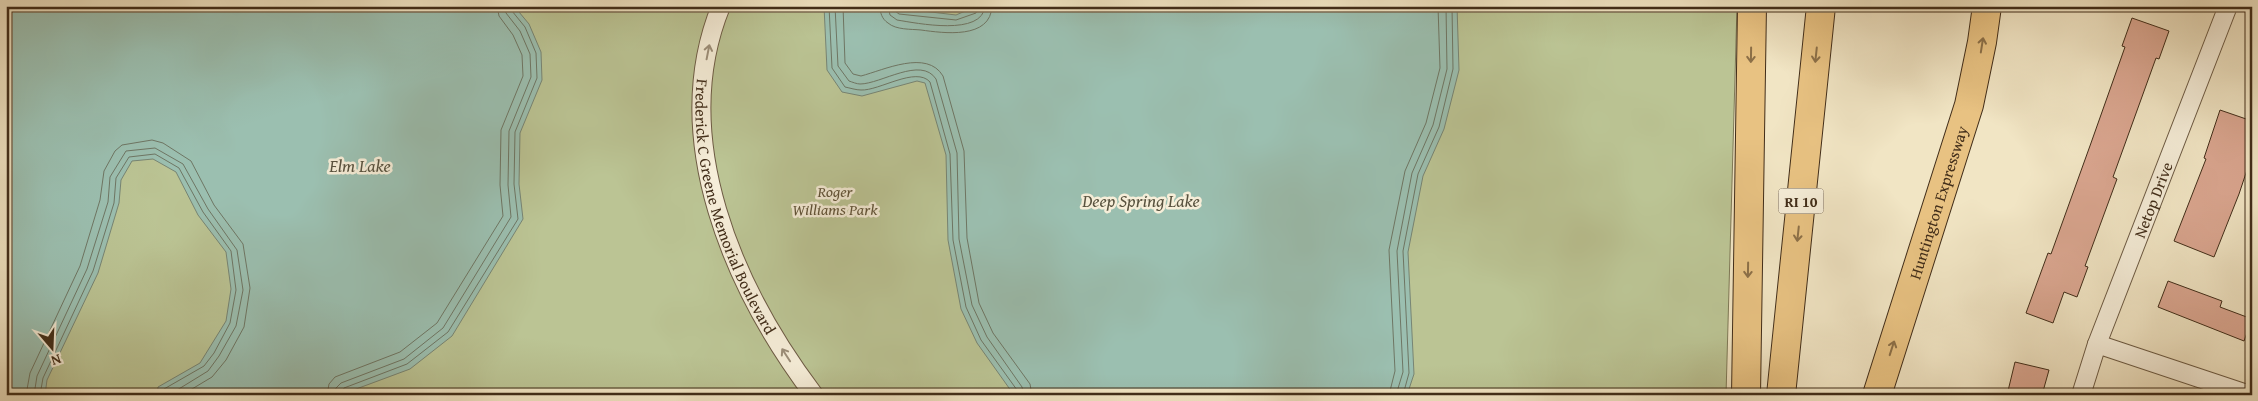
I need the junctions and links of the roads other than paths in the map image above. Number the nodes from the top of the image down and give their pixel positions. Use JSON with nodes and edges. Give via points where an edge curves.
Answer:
{"nodes":[{"id":1,"x":721,"y":6,"type":"edge"},
{"id":2,"x":1752,"y":6,"type":"edge"},
{"id":3,"x":1821,"y":6,"type":"edge"},
{"id":4,"x":1987,"y":6,"type":"edge"},
{"id":5,"x":2228,"y":6,"type":"edge"},
{"id":6,"x":2097,"y":344,"type":"junction"},
{"id":7,"x":814,"y":395,"type":"edge"},
{"id":8,"x":1746,"y":395,"type":"edge"},
{"id":9,"x":1781,"y":395,"type":"edge"},
{"id":10,"x":1877,"y":395,"type":"edge"},
{"id":11,"x":2081,"y":395,"type":"edge"},
{"id":12,"x":2250,"y":395,"type":"edge"}],
"edges":[{"from":7,"to":1,"type":"street","name":"Frederick C Greene Memorial Boulevard","one_way":true,"via":[[774,336],[745,281],[708,174],[703,124],[705,68]]},
{"from":2,"to":8,"type":"highway","one_way":true},
{"from":3,"to":9,"type":"highway","number":"RI 10","one_way":true},
{"from":10,"to":4,"type":"highway","name":"Huntington Expressway","one_way":true,"via":[[1969,106]]},
{"from":5,"to":6,"type":"street","name":"Netop Drive"},
{"from":6,"to":11,"type":"street","name":"Netop Drive"},
{"from":6,"to":12,"type":"street"}]}
